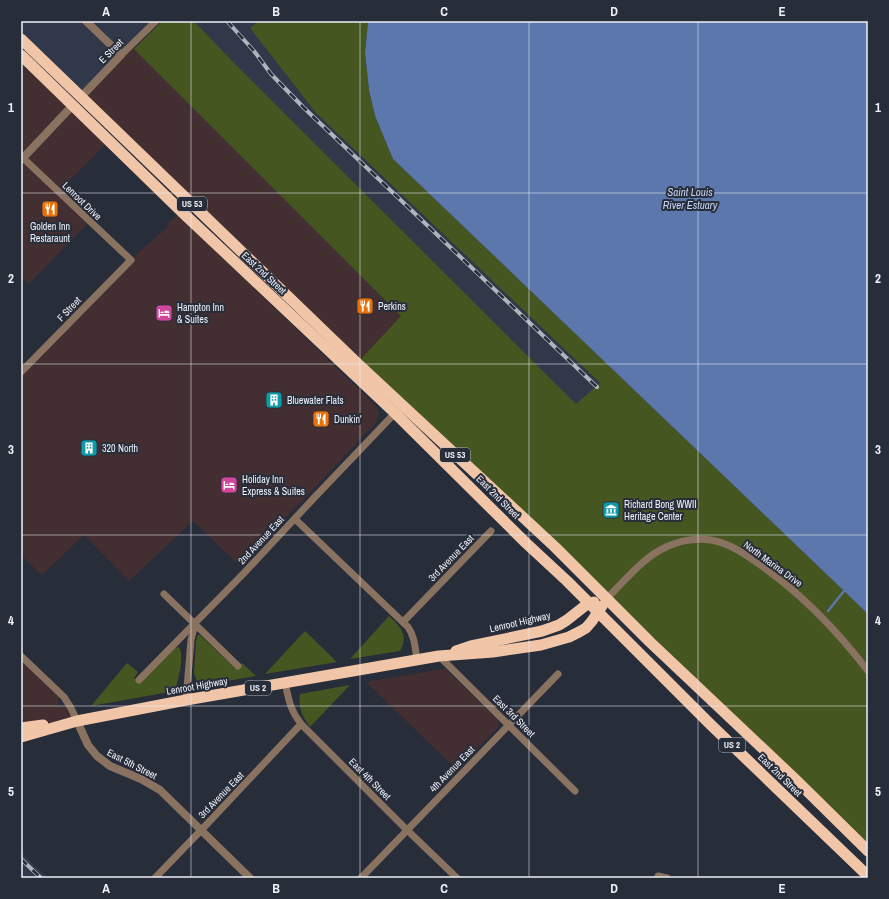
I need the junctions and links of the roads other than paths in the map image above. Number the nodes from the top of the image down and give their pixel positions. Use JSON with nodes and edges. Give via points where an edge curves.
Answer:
{"nodes":[{"id":1,"x":86,"y":21,"type":"edge"},
{"id":2,"x":156,"y":21,"type":"edge"},
{"id":3,"x":21,"y":39,"type":"edge"},
{"id":4,"x":21,"y":55,"type":"edge"},
{"id":5,"x":120,"y":55,"type":"junction"},
{"id":6,"x":81,"y":97,"type":"junction"},
{"id":7,"x":73,"y":105,"type":"junction"},
{"id":8,"x":22,"y":158,"type":"edge"},
{"id":9,"x":130,"y":260,"type":"joint"},
{"id":10,"x":21,"y":372,"type":"edge"},
{"id":11,"x":399,"y":409,"type":"junction"},
{"id":12,"x":295,"y":519,"type":"junction"},
{"id":13,"x":491,"y":531,"type":"dead end"},
{"id":14,"x":164,"y":594,"type":"dead end"},
{"id":15,"x":606,"y":599,"type":"junction"},
{"id":16,"x":589,"y":604,"type":"junction"},
{"id":17,"x":598,"y":612,"type":"junction"},
{"id":18,"x":403,"y":622,"type":"junction"},
{"id":19,"x":195,"y":624,"type":"junction"},
{"id":20,"x":21,"y":656,"type":"edge"},
{"id":21,"x":439,"y":656,"type":"junction"},
{"id":22,"x":417,"y":660,"type":"junction"},
{"id":23,"x":238,"y":666,"type":"dead end"},
{"id":24,"x":868,"y":670,"type":"edge"},
{"id":25,"x":558,"y":674,"type":"dead end"},
{"id":26,"x":139,"y":680,"type":"dead end"},
{"id":27,"x":285,"y":683,"type":"junction"},
{"id":28,"x":186,"y":700,"type":"junction"},
{"id":29,"x":77,"y":722,"type":"junction"},
{"id":30,"x":301,"y":724,"type":"junction"},
{"id":31,"x":509,"y":726,"type":"junction"},
{"id":32,"x":21,"y":728,"type":"edge"},
{"id":33,"x":21,"y":737,"type":"edge"},
{"id":34,"x":575,"y":791,"type":"dead end"},
{"id":35,"x":201,"y":830,"type":"junction"},
{"id":36,"x":407,"y":830,"type":"junction"},
{"id":37,"x":868,"y":851,"type":"edge"},
{"id":38,"x":658,"y":876,"type":"dead end"},
{"id":39,"x":868,"y":876,"type":"edge"},
{"id":40,"x":154,"y":878,"type":"edge"},
{"id":41,"x":250,"y":878,"type":"edge"},
{"id":42,"x":361,"y":878,"type":"edge"},
{"id":43,"x":457,"y":878,"type":"edge"},
{"id":44,"x":667,"y":878,"type":"edge"}],
"edges":[{"from":1,"to":5,"type":"street"},
{"from":2,"to":5,"type":"street","name":"E Street"},
{"from":3,"to":6,"type":"highway","name":"East 2nd Street","number":"US 53"},
{"from":4,"to":7,"type":"highway","name":"East 2nd Street","number":"US 53"},
{"from":5,"to":6,"type":"street","name":"E Street"},
{"from":6,"to":11,"type":"highway","name":"East 2nd Street","number":"US 53"},
{"from":7,"to":8,"type":"street"},
{"from":7,"to":11,"type":"highway","name":"East 2nd Street","number":"US 53","via":[[182,212]]},
{"from":8,"to":9,"type":"street","name":"Lenroot Drive"},
{"from":9,"to":10,"type":"street","name":"F Street"},
{"from":11,"to":12,"type":"street","name":"2nd Avenue East"},
{"from":11,"to":15,"type":"highway","name":"East 2nd Street","number":"US 53","via":[[549,542]]},
{"from":11,"to":16,"type":"highway","name":"East 2nd Street","number":"US 53","via":[[526,543]]},
{"from":12,"to":18,"type":"street"},
{"from":12,"to":19,"type":"street","name":"2nd Avenue East"},
{"from":13,"to":18,"type":"street","name":"3rd Avenue East"},
{"from":14,"to":19,"type":"street"},
{"from":15,"to":16,"type":"highway","name":"Lenroot Highway","number":"US 2"},
{"from":15,"to":17,"type":"highway","name":"Lenroot Highway","number":"US 2"},
{"from":15,"to":24,"type":"street","name":"North Marina Drive","via":[[636,568],[657,552],[690,540],[710,540],[748,556],[800,596],[829,624]]},
{"from":15,"to":37,"type":"highway","name":"East 2nd Street","number":"US 2"},
{"from":16,"to":17,"type":"highway","name":"East 2nd Street","number":"US 53"},
{"from":16,"to":21,"type":"highway","name":"Lenroot Highway","number":"US 2","via":[[559,625],[542,631],[471,646]]},
{"from":17,"to":21,"type":"highway","name":"Lenroot Highway","number":"US 2","via":[[586,628],[558,641],[514,650]]},
{"from":17,"to":39,"type":"highway","name":"East 2nd Street","number":"US 2"},
{"from":18,"to":22,"type":"street","via":[[412,635]]},
{"from":19,"to":23,"type":"street"},
{"from":19,"to":26,"type":"street","name":"2nd Avenue East"},
{"from":19,"to":28,"type":"street","via":[[191,640]]},
{"from":20,"to":29,"type":"street","name":"East 5th Street","via":[[64,697]]},
{"from":21,"to":22,"type":"highway","name":"Lenroot Highway","number":"US 2"},
{"from":21,"to":31,"type":"street","name":"East 3rd Street"},
{"from":22,"to":27,"type":"highway","name":"Lenroot Highway","number":"US 2"},
{"from":25,"to":31,"type":"street","name":"4th Avenue East"},
{"from":27,"to":28,"type":"highway","name":"Lenroot Highway","number":"US 2"},
{"from":27,"to":30,"type":"street","name":"East 4th Street","via":[[292,710]]},
{"from":28,"to":29,"type":"highway","name":"Lenroot Highway","number":"US 2"},
{"from":29,"to":32,"type":"highway","name":"Lenroot Highway","number":"US 2"},
{"from":29,"to":33,"type":"highway","name":"Lenroot Highway","number":"US 2"},
{"from":29,"to":35,"type":"street","name":"East 5th Street","via":[[88,745],[97,756],[110,766],[160,790]]},
{"from":30,"to":35,"type":"street","name":"3rd Avenue East"},
{"from":30,"to":36,"type":"street","name":"East 4th Street"},
{"from":31,"to":34,"type":"street","name":"East 3rd Street"},
{"from":31,"to":36,"type":"street","name":"4th Avenue East"},
{"from":35,"to":40,"type":"street","name":"3rd Avenue East"},
{"from":35,"to":41,"type":"street","name":"East 5th Street"},
{"from":36,"to":42,"type":"street","name":"4th Avenue East"},
{"from":36,"to":43,"type":"street","name":"East 4th Street"},
{"from":38,"to":44,"type":"street"}]}
